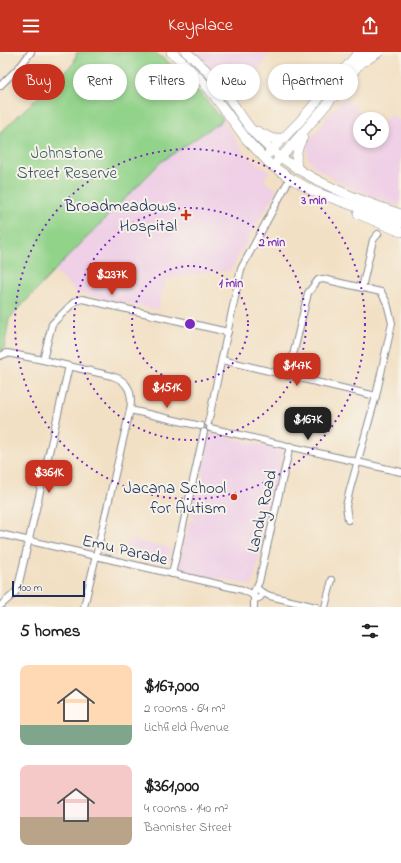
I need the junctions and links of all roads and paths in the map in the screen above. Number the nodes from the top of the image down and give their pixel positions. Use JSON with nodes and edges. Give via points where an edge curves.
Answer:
{"nodes":[{"id":1,"x":31,"y":52,"type":"edge"},
{"id":2,"x":171,"y":52,"type":"edge"},
{"id":3,"x":186,"y":52,"type":"edge"},
{"id":4,"x":359,"y":52,"type":"edge"},
{"id":5,"x":369,"y":52,"type":"edge"},
{"id":6,"x":379,"y":52,"type":"edge"},
{"id":7,"x":349,"y":64,"type":"edge"},
{"id":8,"x":361,"y":64,"type":"junction"},
{"id":9,"x":358,"y":68,"type":"edge"},
{"id":10,"x":1,"y":82,"type":"edge"},
{"id":11,"x":318,"y":100,"type":"edge"},
{"id":12,"x":330,"y":100,"type":"edge"},
{"id":13,"x":310,"y":124,"type":"junction"},
{"id":14,"x":247,"y":125,"type":"junction"},
{"id":15,"x":284,"y":138,"type":"junction"},
{"id":16,"x":273,"y":151,"type":"junction"},
{"id":17,"x":281,"y":157,"type":"junction"},
{"id":18,"x":263,"y":158,"type":"junction"},
{"id":19,"x":271,"y":165,"type":"junction"},
{"id":20,"x":298,"y":170,"type":"junction"},
{"id":21,"x":290,"y":178,"type":"junction"},
{"id":22,"x":326,"y":184,"type":"junction"},
{"id":23,"x":315,"y":192,"type":"junction"},
{"id":24,"x":357,"y":208,"type":"junction"},
{"id":25,"x":401,"y":214,"type":"edge"},
{"id":26,"x":401,"y":223,"type":"edge"},
{"id":27,"x":401,"y":232,"type":"edge"},
{"id":28,"x":378,"y":234,"type":"dead end"},
{"id":29,"x":362,"y":288,"type":"junction"},
{"id":30,"x":228,"y":332,"type":"junction"},
{"id":31,"x":0,"y":356,"type":"edge"},
{"id":32,"x":43,"y":360,"type":"junction"},
{"id":33,"x":222,"y":360,"type":"junction"},
{"id":34,"x":69,"y":366,"type":"junction"},
{"id":35,"x":288,"y":376,"type":"junction"},
{"id":36,"x":376,"y":396,"type":"junction"},
{"id":37,"x":130,"y":410,"type":"junction"},
{"id":38,"x":206,"y":427,"type":"junction"},
{"id":39,"x":290,"y":446,"type":"junction"},
{"id":40,"x":358,"y":462,"type":"junction"},
{"id":41,"x":401,"y":472,"type":"edge"},
{"id":42,"x":348,"y":520,"type":"dead end"},
{"id":43,"x":0,"y":534,"type":"edge"},
{"id":44,"x":29,"y":542,"type":"junction"},
{"id":45,"x":96,"y":556,"type":"junction"},
{"id":46,"x":172,"y":574,"type":"junction"},
{"id":47,"x":332,"y":580,"type":"dead end"},
{"id":48,"x":257,"y":593,"type":"junction"},
{"id":49,"x":0,"y":606,"type":"edge"},
{"id":50,"x":84,"y":607,"type":"edge"},
{"id":51,"x":254,"y":607,"type":"edge"},
{"id":52,"x":316,"y":607,"type":"edge"},
{"id":53,"x":325,"y":607,"type":"edge"}],
"edges":[{"from":1,"to":10,"type":"street","via":[[22,64]]},
{"from":2,"to":18,"type":"main road","via":[[206,85]]},
{"from":3,"to":14,"type":"main road","via":[[208,72]]},
{"from":4,"to":7,"type":"main road"},
{"from":5,"to":8,"type":"main road"},
{"from":6,"to":8,"type":"main road"},
{"from":8,"to":9,"type":"main road"},
{"from":11,"to":15,"type":"main road"},
{"from":12,"to":13,"type":"main road"},
{"from":13,"to":17,"type":"main road"},
{"from":13,"to":20,"type":"main road","via":[[296,155]]},
{"from":14,"to":15,"type":"main road","via":[[268,138]]},
{"from":14,"to":16,"type":"main road"},
{"from":15,"to":16,"type":"main road"},
{"from":16,"to":17,"type":"main road"},
{"from":16,"to":18,"type":"main road"},
{"from":17,"to":19,"type":"main road"},
{"from":17,"to":20,"type":"main road"},
{"from":18,"to":19,"type":"main road"},
{"from":19,"to":21,"type":"main road"},
{"from":20,"to":22,"type":"main road"},
{"from":21,"to":23,"type":"main road"},
{"from":21,"to":30,"type":"street","via":[[241,269]]},
{"from":22,"to":24,"type":"main road","via":[[336,194],[357,202]]},
{"from":22,"to":25,"type":"main road"},
{"from":23,"to":24,"type":"main road"},
{"from":23,"to":27,"type":"main road","via":[[335,206]]},
{"from":24,"to":26,"type":"main road"},
{"from":28,"to":29,"type":"street","via":[[373,240]]},
{"from":29,"to":35,"type":"street","via":[[318,280],[308,293]]},
{"from":29,"to":36,"type":"street","via":[[381,292],[387,302],[392,323]]},
{"from":30,"to":32,"type":"street","via":[[78,299],[52,324]]},
{"from":30,"to":33,"type":"street"},
{"from":31,"to":32,"type":"street","via":[[7,353]]},
{"from":32,"to":34,"type":"street"},
{"from":33,"to":35,"type":"street"},
{"from":33,"to":38,"type":"street"},
{"from":34,"to":37,"type":"street","via":[[112,376],[126,383],[130,392]]},
{"from":34,"to":44,"type":"street"},
{"from":35,"to":36,"type":"street"},
{"from":36,"to":40,"type":"street"},
{"from":37,"to":38,"type":"street"},
{"from":37,"to":45,"type":"street"},
{"from":38,"to":39,"type":"street"},
{"from":38,"to":46,"type":"street"},
{"from":39,"to":40,"type":"street"},
{"from":39,"to":48,"type":"street","name":"Landy Road"},
{"from":40,"to":41,"type":"street"},
{"from":40,"to":42,"type":"street","via":[[347,505]]},
{"from":43,"to":44,"type":"street","name":"Emu Parade"},
{"from":44,"to":45,"type":"street","name":"Emu Parade"},
{"from":44,"to":49,"type":"street","via":[[18,587]]},
{"from":45,"to":46,"type":"street","name":"Emu Parade"},
{"from":45,"to":50,"type":"street"},
{"from":46,"to":48,"type":"street","name":"Emu Parade"},
{"from":47,"to":53,"type":"street"},
{"from":48,"to":51,"type":"street","name":"Landy Road"},
{"from":48,"to":52,"type":"street","name":"Emu Parade"}]}
